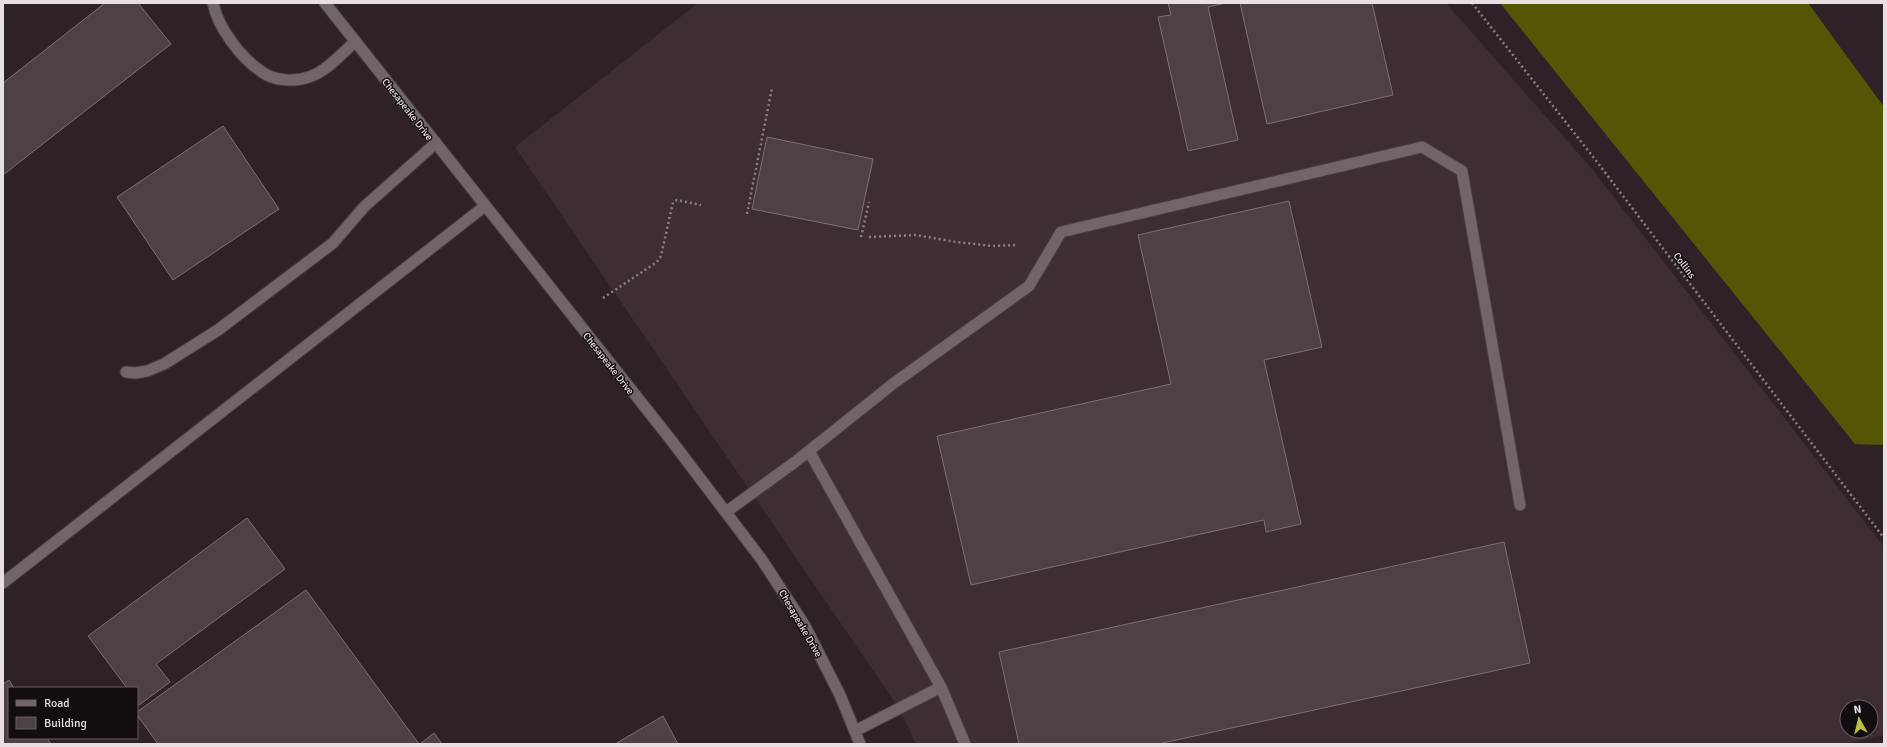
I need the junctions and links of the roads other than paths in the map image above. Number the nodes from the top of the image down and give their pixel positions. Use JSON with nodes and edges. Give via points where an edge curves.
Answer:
{"nodes":[{"id":1,"x":213,"y":3,"type":"edge"},
{"id":2,"x":325,"y":3,"type":"edge"},
{"id":3,"x":355,"y":42,"type":"junction"},
{"id":4,"x":436,"y":144,"type":"junction"},
{"id":5,"x":485,"y":206,"type":"junction"},
{"id":6,"x":126,"y":372,"type":"dead end"},
{"id":7,"x":809,"y":451,"type":"junction"},
{"id":8,"x":1520,"y":505,"type":"dead end"},
{"id":9,"x":726,"y":512,"type":"junction"},
{"id":10,"x":3,"y":583,"type":"edge"},
{"id":11,"x":941,"y":687,"type":"junction"},
{"id":12,"x":855,"y":731,"type":"junction"},
{"id":13,"x":860,"y":744,"type":"edge"},
{"id":14,"x":965,"y":744,"type":"edge"}],
"edges":[{"from":1,"to":3,"type":"street","via":[[215,14],[227,36],[262,73],[274,78],[294,80],[310,77],[325,68]]},
{"from":2,"to":3,"type":"street","name":"Chesapeake Drive"},
{"from":3,"to":4,"type":"street","name":"Chesapeake Drive"},
{"from":4,"to":5,"type":"street","name":"Chesapeake Drive"},
{"from":4,"to":6,"type":"street","via":[[364,207],[334,243],[218,330],[164,364],[147,371]]},
{"from":5,"to":9,"type":"street","name":"Chesapeake Drive"},
{"from":5,"to":10,"type":"street"},
{"from":7,"to":8,"type":"street","via":[[894,383],[1029,286],[1061,232],[1422,147],[1462,171]]},
{"from":7,"to":9,"type":"street"},
{"from":7,"to":11,"type":"street"},
{"from":9,"to":12,"type":"street","name":"Chesapeake Drive","via":[[780,586],[805,626]]},
{"from":11,"to":12,"type":"street"},
{"from":11,"to":14,"type":"street"},
{"from":12,"to":13,"type":"street","name":"Chesapeake Drive"}]}
